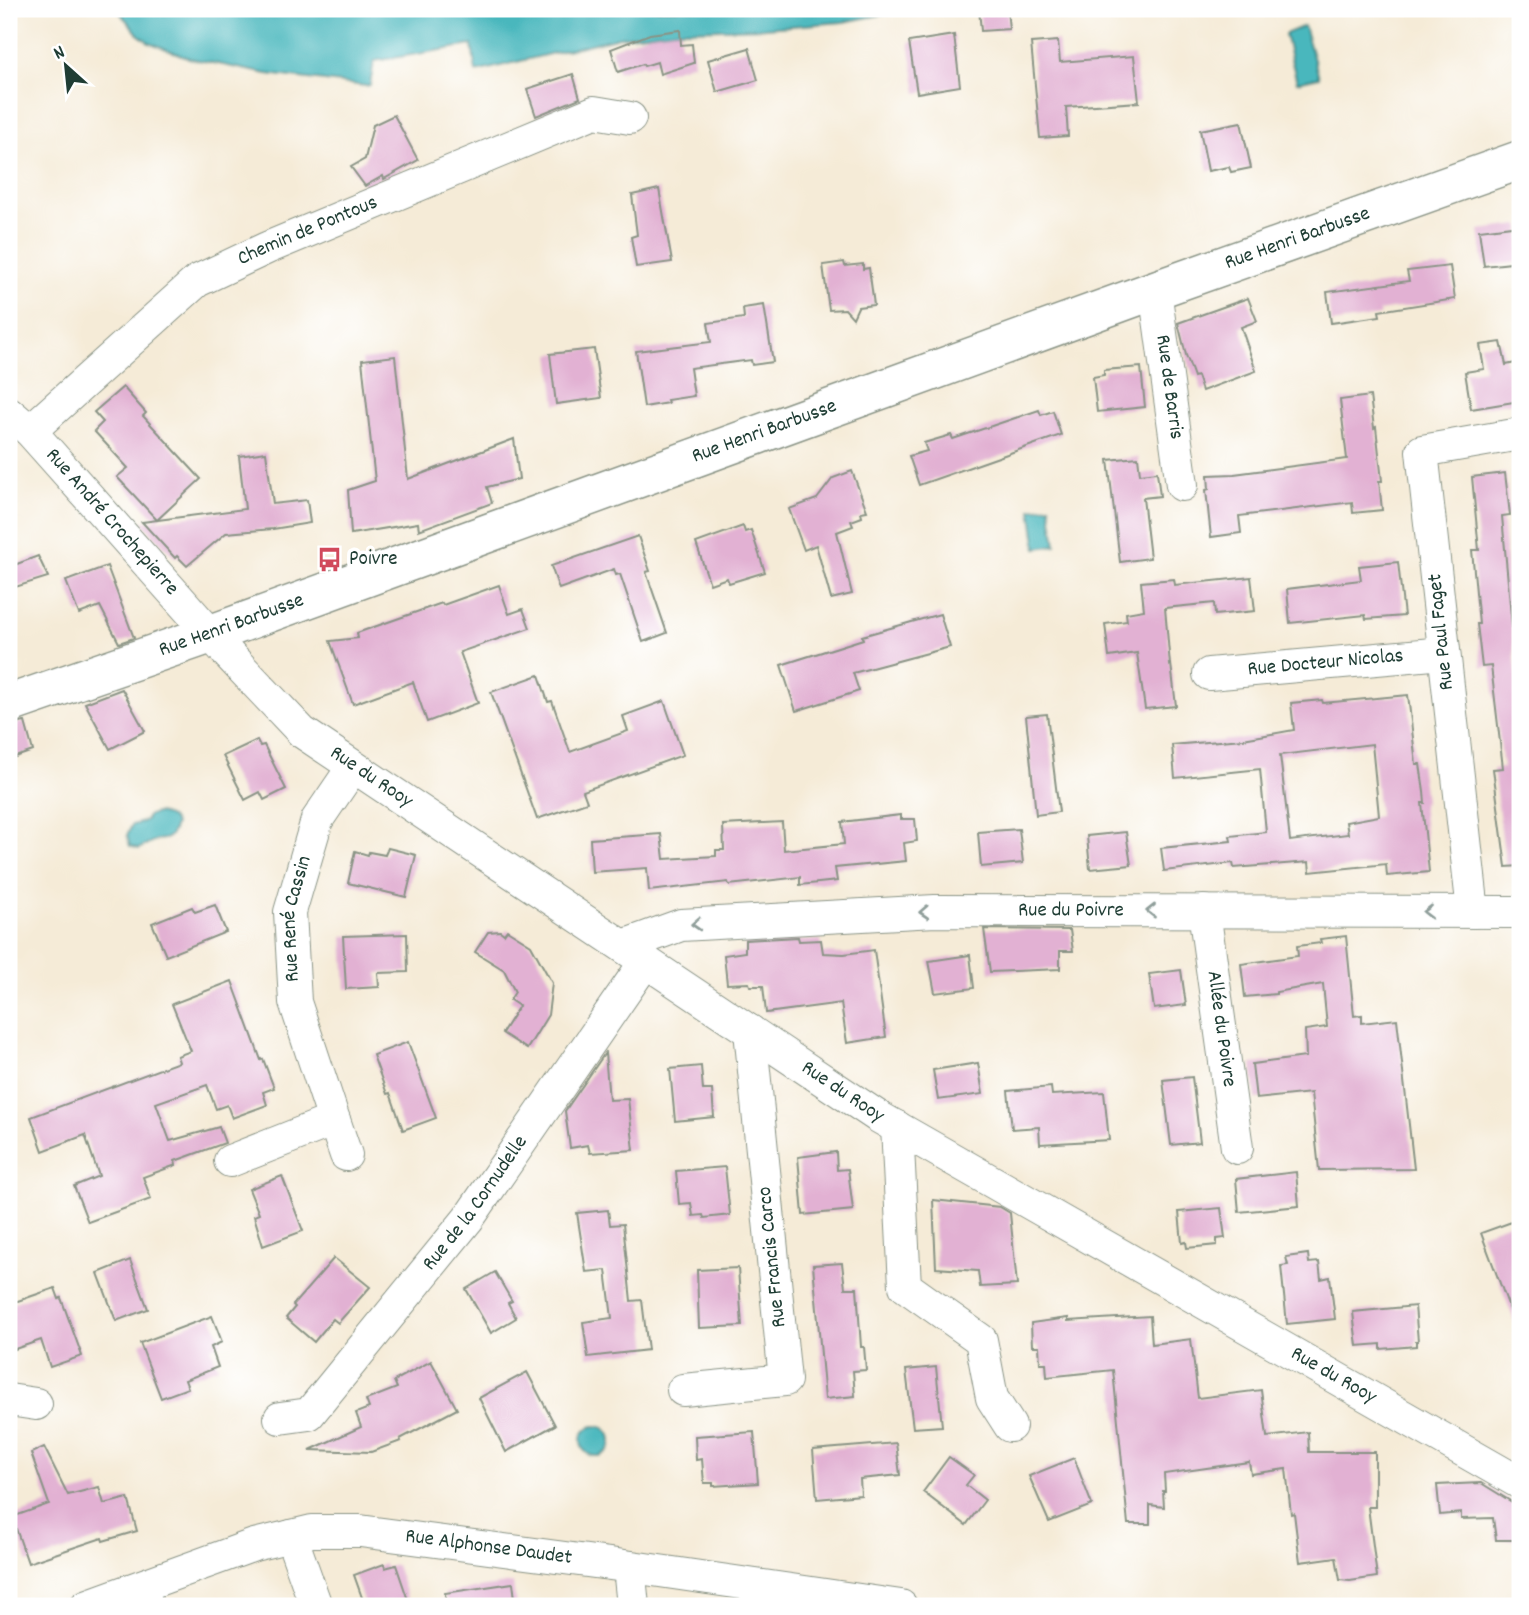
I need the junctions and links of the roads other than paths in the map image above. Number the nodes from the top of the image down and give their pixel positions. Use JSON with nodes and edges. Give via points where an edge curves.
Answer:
{"nodes":[{"id":1,"x":630,"y":117,"type":"dead end"},
{"id":2,"x":1520,"y":160,"type":"edge"},
{"id":3,"x":1155,"y":290,"type":"junction"},
{"id":4,"x":19,"y":422,"type":"edge"},
{"id":5,"x":1520,"y":434,"type":"edge"},
{"id":6,"x":1182,"y":485,"type":"dead end"},
{"id":7,"x":211,"y":634,"type":"junction"},
{"id":8,"x":1444,"y":653,"type":"junction"},
{"id":9,"x":1209,"y":674,"type":"dead end"},
{"id":10,"x":9,"y":704,"type":"edge"},
{"id":11,"x":353,"y":766,"type":"junction"},
{"id":12,"x":1204,"y":911,"type":"junction"},
{"id":13,"x":1473,"y":912,"type":"junction"},
{"id":14,"x":1520,"y":912,"type":"edge"},
{"id":15,"x":635,"y":953,"type":"junction"},
{"id":16,"x":750,"y":1031,"type":"junction"},
{"id":17,"x":334,"y":1120,"type":"junction"},
{"id":18,"x":897,"y":1127,"type":"junction"},
{"id":19,"x":1237,"y":1148,"type":"dead end"},
{"id":20,"x":346,"y":1155,"type":"dead end"},
{"id":21,"x":230,"y":1161,"type":"dead end"},
{"id":22,"x":683,"y":1390,"type":"dead end"},
{"id":23,"x":280,"y":1418,"type":"dead end"},
{"id":24,"x":1010,"y":1426,"type":"dead end"},
{"id":25,"x":1520,"y":1483,"type":"edge"},
{"id":26,"x":291,"y":1536,"type":"junction"},
{"id":27,"x":629,"y":1567,"type":"junction"},
{"id":28,"x":152,"y":1595,"type":"edge"},
{"id":29,"x":86,"y":1606,"type":"edge"},
{"id":30,"x":316,"y":1606,"type":"edge"},
{"id":31,"x":634,"y":1606,"type":"edge"},
{"id":32,"x":901,"y":1606,"type":"edge"}],
"edges":[{"from":1,"to":4,"type":"street","name":"Chemin de Pontous","via":[[594,112],[197,281]]},
{"from":2,"to":3,"type":"main road","name":"Rue Henri Barbusse"},
{"from":3,"to":6,"type":"street","name":"Rue de Barris"},
{"from":3,"to":7,"type":"main road","name":"Rue Henri Barbusse"},
{"from":4,"to":7,"type":"street","name":"Rue André Crochepierre"},
{"from":5,"to":8,"type":"street","name":"Rue Paul Faget","via":[[1422,451]]},
{"from":7,"to":10,"type":"main road","name":"Rue Henri Barbusse"},
{"from":7,"to":11,"type":"street","name":"Rue du Rooy","via":[[302,732]]},
{"from":8,"to":9,"type":"street","name":"Rue Docteur Nicolas"},
{"from":8,"to":13,"type":"street","name":"Rue Paul Faget"},
{"from":11,"to":15,"type":"street","name":"Rue du Rooy"},
{"from":11,"to":17,"type":"street","name":"Rue René Cassin","via":[[317,820],[290,912],[295,1002]]},
{"from":13,"to":12,"type":"street","name":"Rue du Poivre","one_way":true},
{"from":12,"to":15,"type":"street","name":"Rue du Poivre","one_way":true,"via":[[935,911],[681,925]]},
{"from":12,"to":19,"type":"street","name":"Allée du Poivre"},
{"from":13,"to":14,"type":"street","name":"Rue du Poivre"},
{"from":15,"to":16,"type":"street","name":"Rue du Rooy"},
{"from":15,"to":23,"type":"street","name":"Rue de la Cornudelle","via":[[468,1219],[309,1414]]},
{"from":16,"to":18,"type":"street","name":"Rue du Rooy"},
{"from":16,"to":22,"type":"street","name":"Rue Francis Carco","via":[[785,1380]]},
{"from":17,"to":20,"type":"street","name":"Rue René Cassin"},
{"from":17,"to":21,"type":"street"},
{"from":18,"to":24,"type":"street","via":[[905,1286],[981,1340],[992,1398]]},
{"from":18,"to":25,"type":"street","name":"Rue du Rooy"},
{"from":26,"to":27,"type":"street","name":"Rue Alphonse Daudet","via":[[360,1531]]},
{"from":26,"to":28,"type":"street","name":"Rue Alphonse Daudet","via":[[254,1545]]},
{"from":26,"to":30,"type":"street"},
{"from":27,"to":31,"type":"street"},
{"from":27,"to":32,"type":"street","name":"Rue Alphonse Daudet"},
{"from":28,"to":29,"type":"street","name":"Rue Alphonse Daudet"}]}
